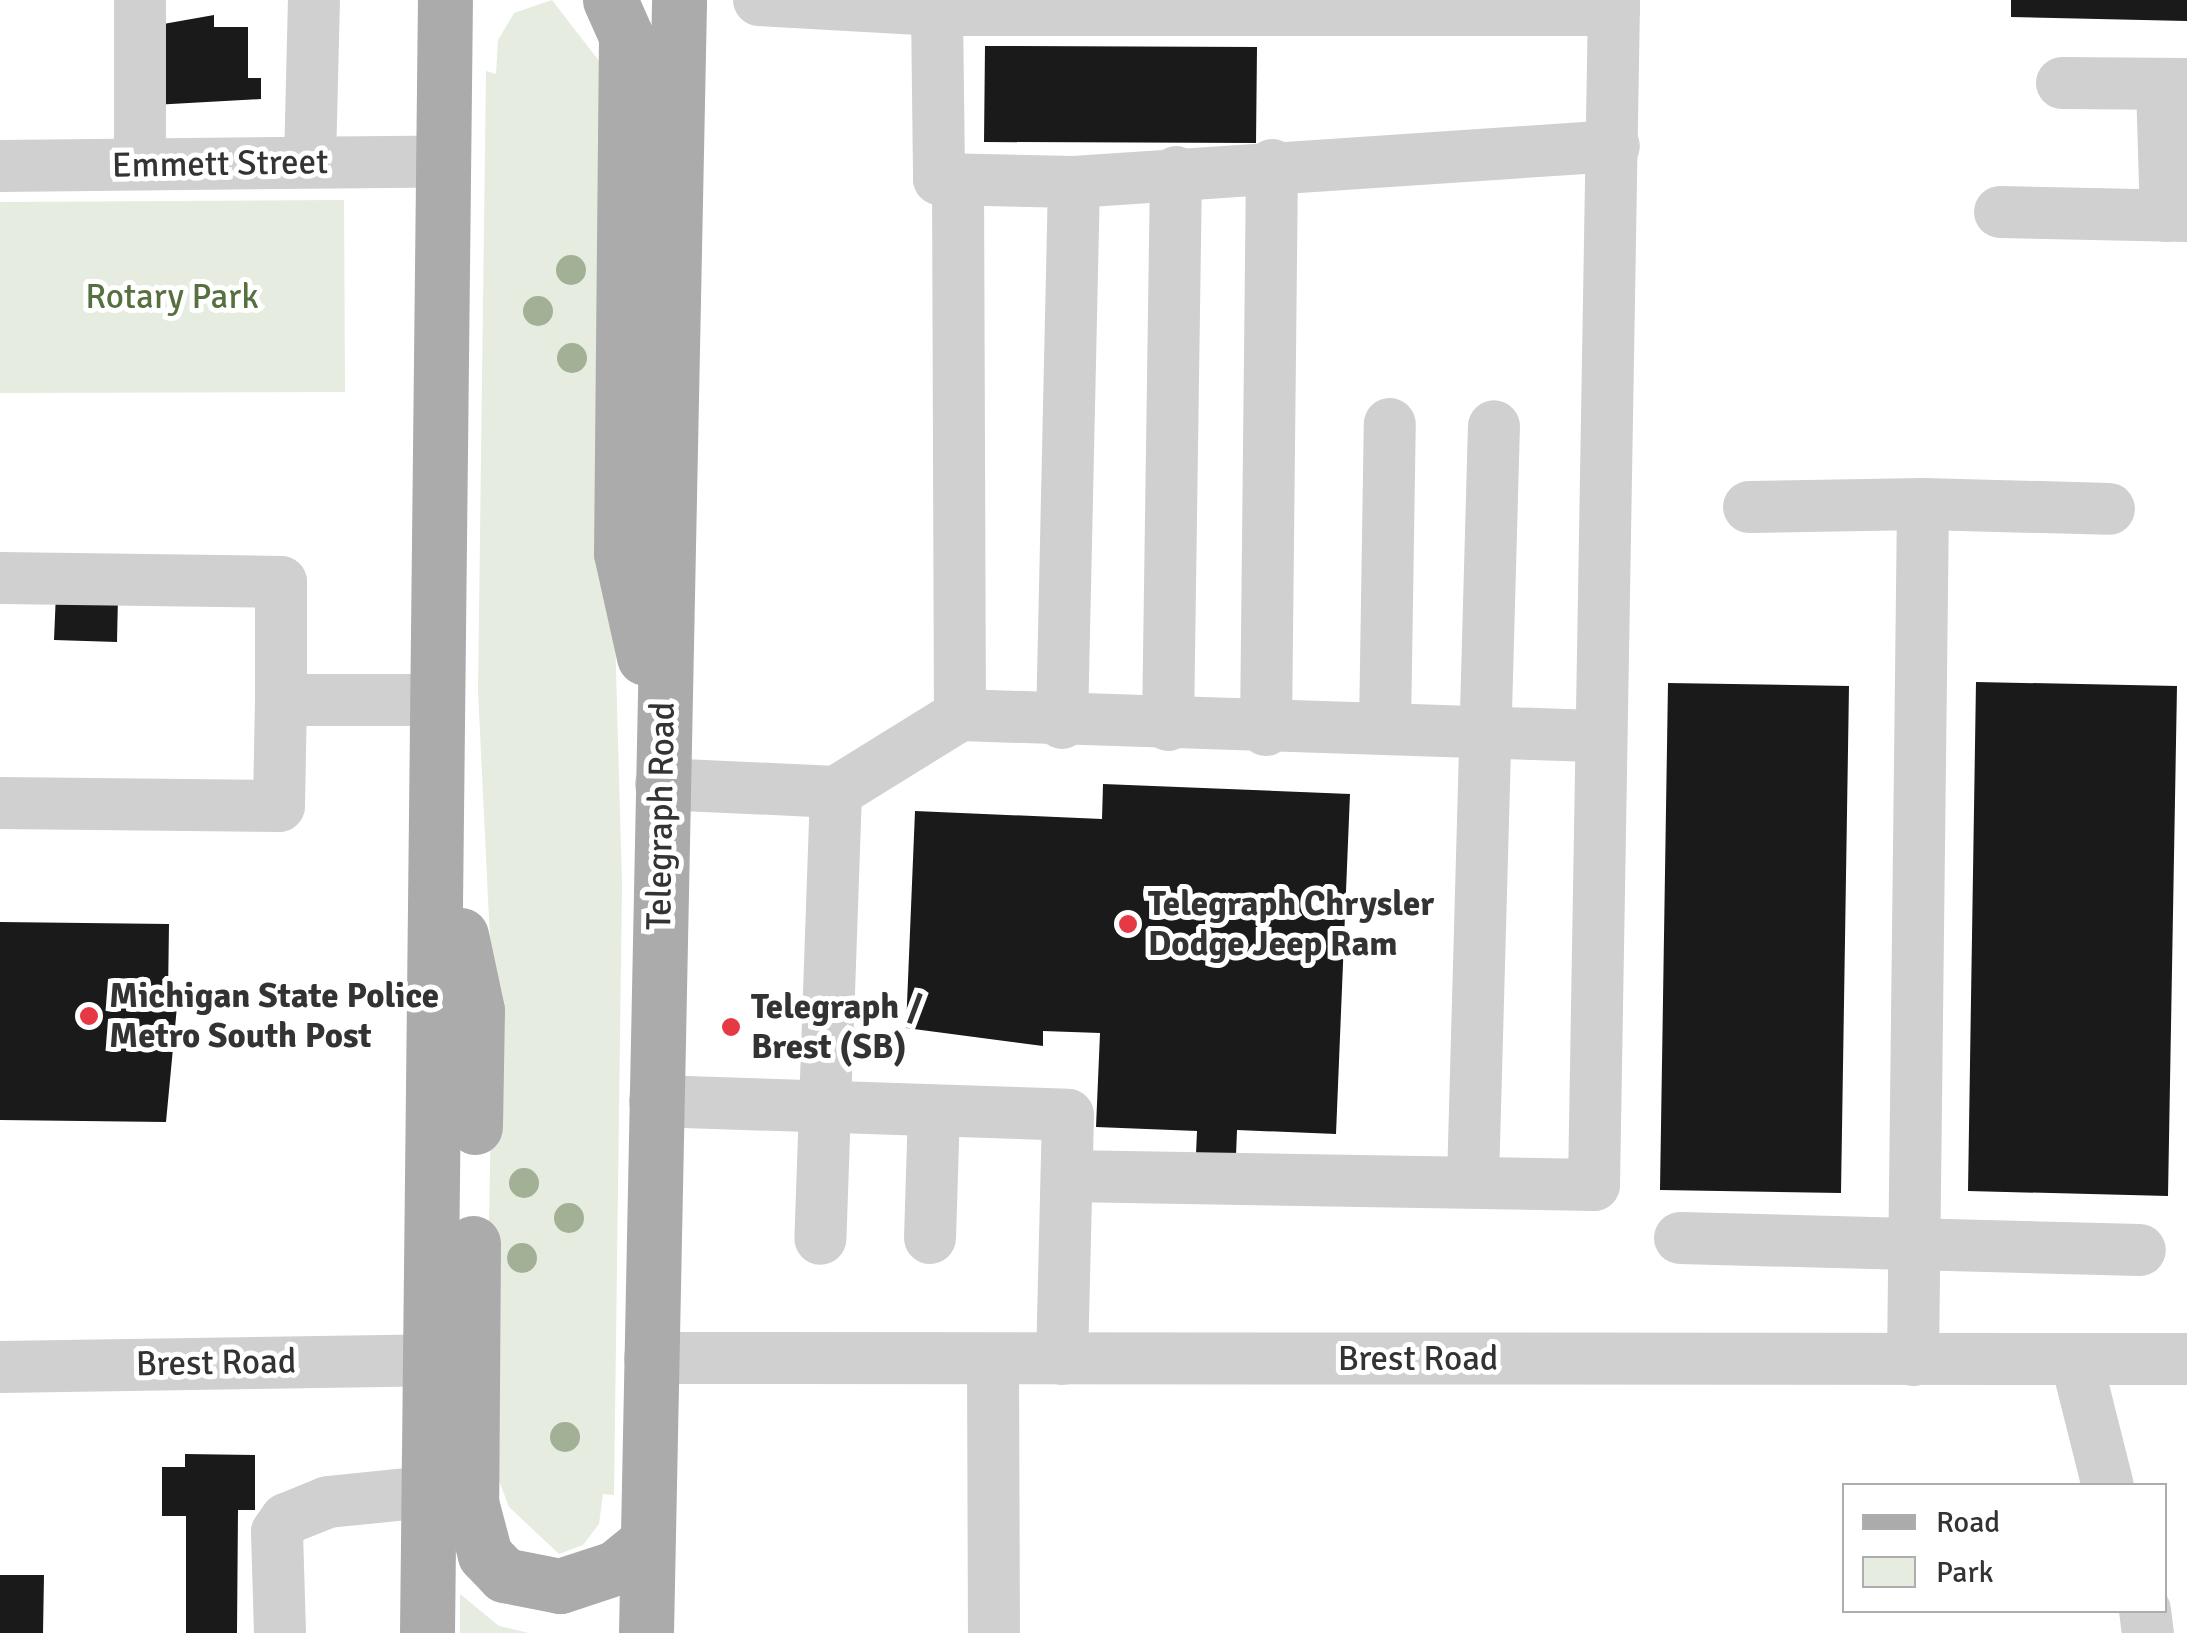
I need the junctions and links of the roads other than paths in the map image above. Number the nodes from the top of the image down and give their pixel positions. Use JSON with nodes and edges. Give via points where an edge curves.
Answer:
{"nodes":[{"id":1,"x":140,"y":0,"type":"edge"},
{"id":2,"x":314,"y":0,"type":"edge"},
{"id":3,"x":610,"y":0,"type":"edge"},
{"id":4,"x":679,"y":0,"type":"edge"},
{"id":5,"x":760,"y":0,"type":"edge"},
{"id":6,"x":449,"y":4,"type":"edge"},
{"id":7,"x":1614,"y":5,"type":"edge"},
{"id":8,"x":936,"y":10,"type":"junction"},
{"id":9,"x":2062,"y":83,"type":"dead end"},
{"id":10,"x":2175,"y":84,"type":"edge"},
{"id":11,"x":1614,"y":146,"type":"junction"},
{"id":12,"x":441,"y":161,"type":"junction"},
{"id":13,"x":310,"y":162,"type":"junction"},
{"id":14,"x":140,"y":164,"type":"junction"},
{"id":15,"x":1272,"y":165,"type":"junction"},
{"id":16,"x":0,"y":166,"type":"edge"},
{"id":17,"x":1176,"y":172,"type":"junction"},
{"id":18,"x":958,"y":179,"type":"junction"},
{"id":19,"x":1074,"y":182,"type":"junction"},
{"id":20,"x":2000,"y":212,"type":"dead end"},
{"id":21,"x":2176,"y":216,"type":"edge"},
{"id":22,"x":1390,"y":424,"type":"dead end"},
{"id":23,"x":1494,"y":426,"type":"dead end"},
{"id":24,"x":1923,"y":504,"type":"junction"},
{"id":25,"x":1749,"y":507,"type":"dead end"},
{"id":26,"x":2108,"y":509,"type":"dead end"},
{"id":27,"x":0,"y":578,"type":"edge"},
{"id":28,"x":282,"y":700,"type":"junction"},
{"id":29,"x":436,"y":700,"type":"junction"},
{"id":30,"x":960,"y":715,"type":"junction"},
{"id":31,"x":1062,"y":722,"type":"junction"},
{"id":32,"x":1168,"y":725,"type":"junction"},
{"id":33,"x":1385,"y":728,"type":"junction"},
{"id":34,"x":1266,"y":730,"type":"junction"},
{"id":35,"x":1489,"y":733,"type":"junction"},
{"id":36,"x":1595,"y":736,"type":"junction"},
{"id":37,"x":662,"y":764,"type":"junction"},
{"id":38,"x":836,"y":792,"type":"junction"},
{"id":39,"x":0,"y":804,"type":"edge"},
{"id":40,"x":436,"y":824,"type":"junction"},
{"id":41,"x":655,"y":1101,"type":"junction"},
{"id":42,"x":824,"y":1107,"type":"junction"},
{"id":43,"x":934,"y":1111,"type":"junction"},
{"id":44,"x":1067,"y":1176,"type":"junction"},
{"id":45,"x":1473,"y":1181,"type":"junction"},
{"id":46,"x":930,"y":1238,"type":"dead end"},
{"id":47,"x":1680,"y":1238,"type":"dead end"},
{"id":48,"x":820,"y":1239,"type":"dead end"},
{"id":49,"x":1914,"y":1243,"type":"junction"},
{"id":50,"x":2140,"y":1250,"type":"dead end"},
{"id":51,"x":650,"y":1358,"type":"junction"},
{"id":52,"x":993,"y":1358,"type":"junction"},
{"id":53,"x":1062,"y":1359,"type":"junction"},
{"id":54,"x":2076,"y":1359,"type":"junction"},
{"id":55,"x":2187,"y":1359,"type":"edge"},
{"id":56,"x":432,"y":1360,"type":"junction"},
{"id":57,"x":1913,"y":1360,"type":"junction"},
{"id":58,"x":0,"y":1367,"type":"edge"},
{"id":59,"x":2107,"y":1483,"type":"edge"},
{"id":60,"x":427,"y":1492,"type":"junction"},
{"id":61,"x":647,"y":1542,"type":"junction"},
{"id":62,"x":280,"y":1633,"type":"edge"},
{"id":63,"x":427,"y":1633,"type":"edge"},
{"id":64,"x":646,"y":1633,"type":"edge"},
{"id":65,"x":994,"y":1633,"type":"edge"}],
"edges":[{"from":1,"to":14,"type":"street"},
{"from":2,"to":13,"type":"street"},
{"from":3,"to":37,"type":"main road","via":[[626,36],[621,553]]},
{"from":4,"to":37,"type":"main road","name":"Telegraph Road"},
{"from":5,"to":8,"type":"street"},
{"from":6,"to":12,"type":"main road"},
{"from":7,"to":8,"type":"street"},
{"from":7,"to":11,"type":"street"},
{"from":8,"to":18,"type":"street","via":[[938,179]]},
{"from":9,"to":10,"type":"street"},
{"from":10,"to":21,"type":"street"},
{"from":11,"to":15,"type":"street"},
{"from":11,"to":36,"type":"street"},
{"from":12,"to":13,"type":"street","name":"Emmett Street"},
{"from":12,"to":29,"type":"main road"},
{"from":13,"to":14,"type":"street","name":"Emmett Street"},
{"from":14,"to":16,"type":"street","name":"Emmett Street"},
{"from":15,"to":17,"type":"street"},
{"from":15,"to":34,"type":"street"},
{"from":17,"to":19,"type":"street"},
{"from":17,"to":32,"type":"street"},
{"from":18,"to":19,"type":"street"},
{"from":18,"to":30,"type":"street"},
{"from":19,"to":31,"type":"street"},
{"from":20,"to":21,"type":"street"},
{"from":22,"to":33,"type":"street"},
{"from":23,"to":35,"type":"street"},
{"from":24,"to":25,"type":"street"},
{"from":24,"to":26,"type":"street"},
{"from":24,"to":49,"type":"street"},
{"from":27,"to":28,"type":"street","via":[[280,582]]},
{"from":28,"to":29,"type":"street"},
{"from":28,"to":39,"type":"street","via":[[279,806]]},
{"from":29,"to":40,"type":"main road"},
{"from":30,"to":31,"type":"street"},
{"from":30,"to":38,"type":"street"},
{"from":31,"to":32,"type":"street"},
{"from":32,"to":34,"type":"street"},
{"from":33,"to":34,"type":"street"},
{"from":33,"to":35,"type":"street"},
{"from":35,"to":36,"type":"street"},
{"from":35,"to":45,"type":"street"},
{"from":36,"to":45,"type":"street","via":[[1594,1185]]},
{"from":37,"to":38,"type":"street"},
{"from":37,"to":41,"type":"main road","name":"Telegraph Road"},
{"from":38,"to":42,"type":"street"},
{"from":40,"to":56,"type":"main road"},
{"from":40,"to":61,"type":"main road","via":[[477,1010],[475,1527],[504,1574],[537,1586],[585,1582]]},
{"from":41,"to":42,"type":"street"},
{"from":41,"to":51,"type":"main road","name":"Telegraph Road"},
{"from":42,"to":43,"type":"street"},
{"from":42,"to":48,"type":"street"},
{"from":43,"to":44,"type":"street","via":[[1068,1116]]},
{"from":43,"to":46,"type":"street"},
{"from":44,"to":45,"type":"street"},
{"from":44,"to":53,"type":"street"},
{"from":47,"to":49,"type":"street"},
{"from":49,"to":50,"type":"street"},
{"from":49,"to":57,"type":"street"},
{"from":51,"to":52,"type":"street","name":"Brest Road"},
{"from":51,"to":61,"type":"main road","name":"Telegraph Road"},
{"from":52,"to":53,"type":"street","name":"Brest Road"},
{"from":52,"to":65,"type":"street"},
{"from":53,"to":57,"type":"street","name":"Brest Road"},
{"from":54,"to":55,"type":"street","name":"Brest Road"},
{"from":54,"to":57,"type":"street","name":"Brest Road"},
{"from":54,"to":59,"type":"street"},
{"from":56,"to":58,"type":"street","name":"Brest Road"},
{"from":56,"to":60,"type":"main road"},
{"from":60,"to":62,"type":"street","via":[[328,1502],[286,1519],[278,1532]]},
{"from":60,"to":63,"type":"main road"},
{"from":61,"to":64,"type":"main road","name":"Telegraph Road"}]}
